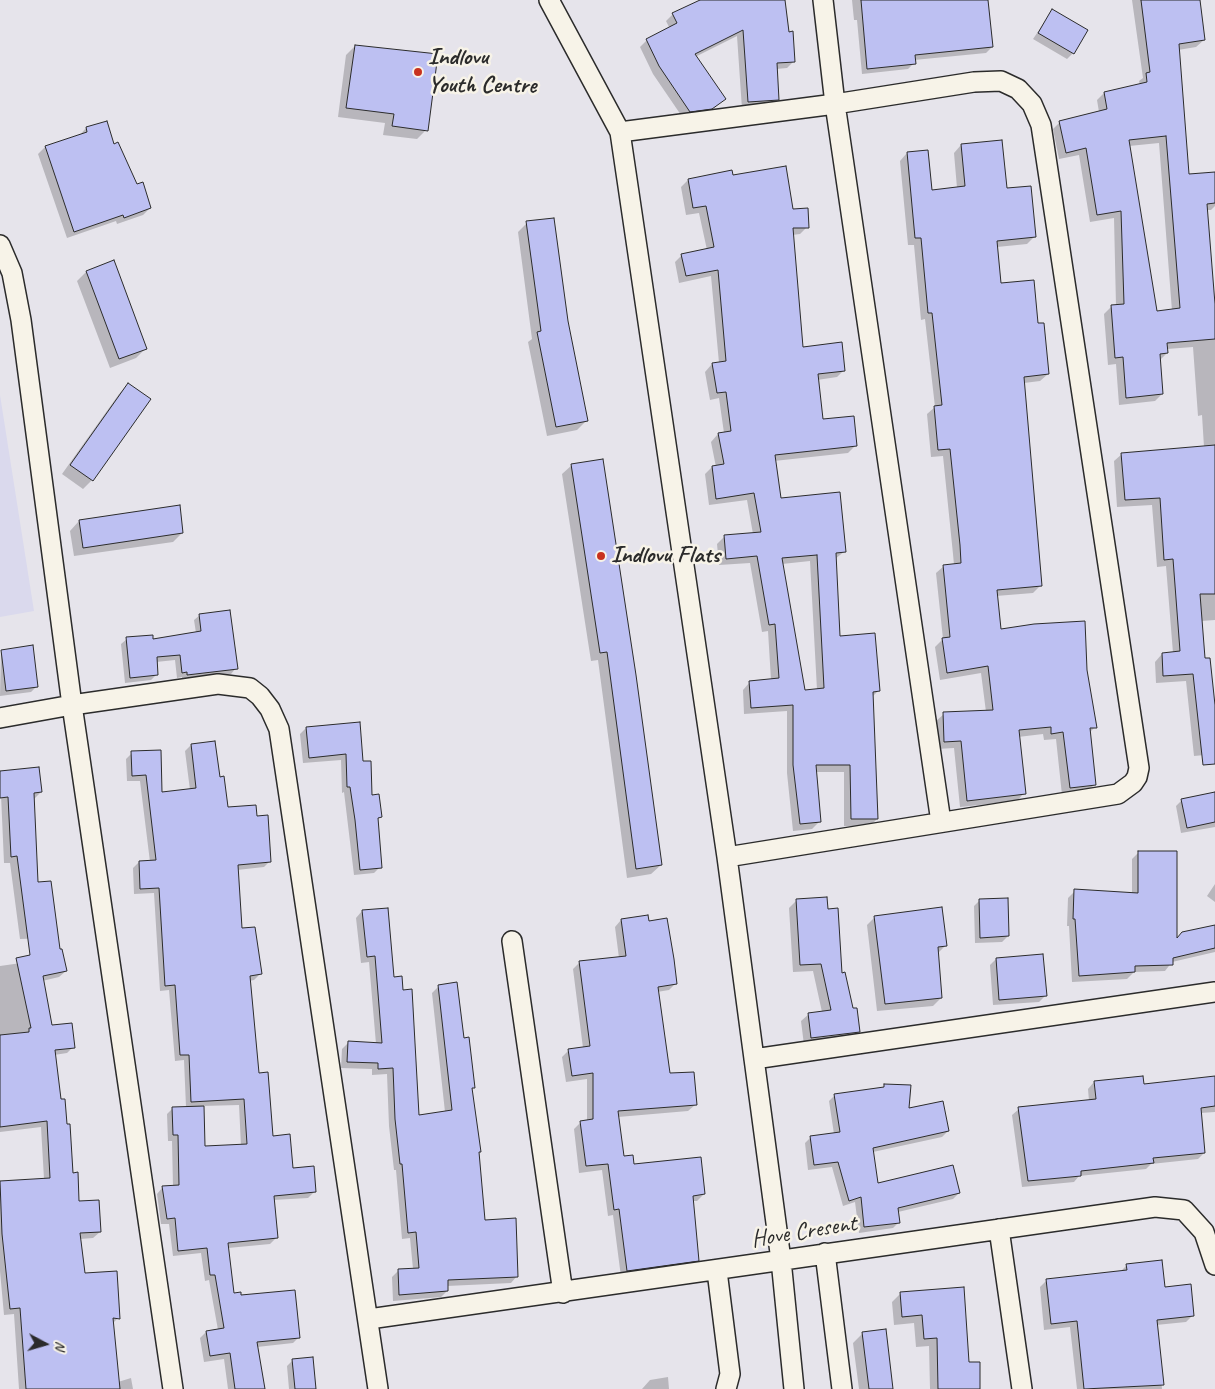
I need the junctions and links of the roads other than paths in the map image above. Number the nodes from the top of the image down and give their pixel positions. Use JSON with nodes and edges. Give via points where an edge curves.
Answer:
{"nodes":[{"id":1,"x":549,"y":0,"type":"edge"},
{"id":2,"x":823,"y":0,"type":"edge"},
{"id":3,"x":835,"y":104,"type":"junction"},
{"id":4,"x":620,"y":132,"type":"junction"},
{"id":5,"x":0,"y":245,"type":"edge"},
{"id":6,"x":72,"y":705,"type":"junction"},
{"id":7,"x":0,"y":718,"type":"edge"},
{"id":8,"x":941,"y":822,"type":"junction"},
{"id":9,"x":726,"y":858,"type":"junction"},
{"id":10,"x":512,"y":941,"type":"dead end"},
{"id":11,"x":1215,"y":992,"type":"edge"},
{"id":12,"x":754,"y":1059,"type":"junction"},
{"id":13,"x":999,"y":1229,"type":"junction"},
{"id":14,"x":825,"y":1254,"type":"junction"},
{"id":15,"x":781,"y":1260,"type":"junction"},
{"id":16,"x":1215,"y":1265,"type":"edge"},
{"id":17,"x":716,"y":1271,"type":"junction"},
{"id":18,"x":563,"y":1293,"type":"junction"},
{"id":19,"x":368,"y":1319,"type":"junction"},
{"id":20,"x":173,"y":1389,"type":"edge"},
{"id":21,"x":378,"y":1389,"type":"edge"},
{"id":22,"x":726,"y":1389,"type":"edge"},
{"id":23,"x":794,"y":1389,"type":"edge"},
{"id":24,"x":842,"y":1389,"type":"edge"},
{"id":25,"x":1022,"y":1389,"type":"edge"}],
"edges":[{"from":1,"to":4,"type":"street"},
{"from":2,"to":3,"type":"street"},
{"from":3,"to":4,"type":"street"},
{"from":3,"to":8,"type":"street"},
{"from":3,"to":8,"type":"street","via":[[974,82],[1001,82],[1018,89],[1032,104],[1041,125],[1139,768],[1133,783],[1118,794]]},
{"from":4,"to":9,"type":"street"},
{"from":5,"to":6,"type":"street","via":[[12,273],[21,320]]},
{"from":6,"to":7,"type":"street"},
{"from":6,"to":19,"type":"street","via":[[218,684],[250,688],[270,709],[279,728]]},
{"from":6,"to":20,"type":"street"},
{"from":8,"to":9,"type":"street"},
{"from":9,"to":12,"type":"street"},
{"from":10,"to":18,"type":"street"},
{"from":11,"to":12,"type":"street"},
{"from":12,"to":15,"type":"street"},
{"from":13,"to":14,"type":"street","name":"Hove Cresent"},
{"from":13,"to":16,"type":"street","name":"Hove Cresent","via":[[1155,1207],[1184,1210],[1204,1232]]},
{"from":13,"to":25,"type":"street"},
{"from":14,"to":15,"type":"street","name":"Hove Cresent"},
{"from":14,"to":24,"type":"street"},
{"from":15,"to":17,"type":"street","name":"Hove Cresent"},
{"from":15,"to":23,"type":"street"},
{"from":17,"to":18,"type":"street","name":"Hove Cresent"},
{"from":17,"to":22,"type":"street","via":[[730,1374]]},
{"from":18,"to":19,"type":"street","name":"Hove Cresent"},
{"from":19,"to":21,"type":"street"}]}
